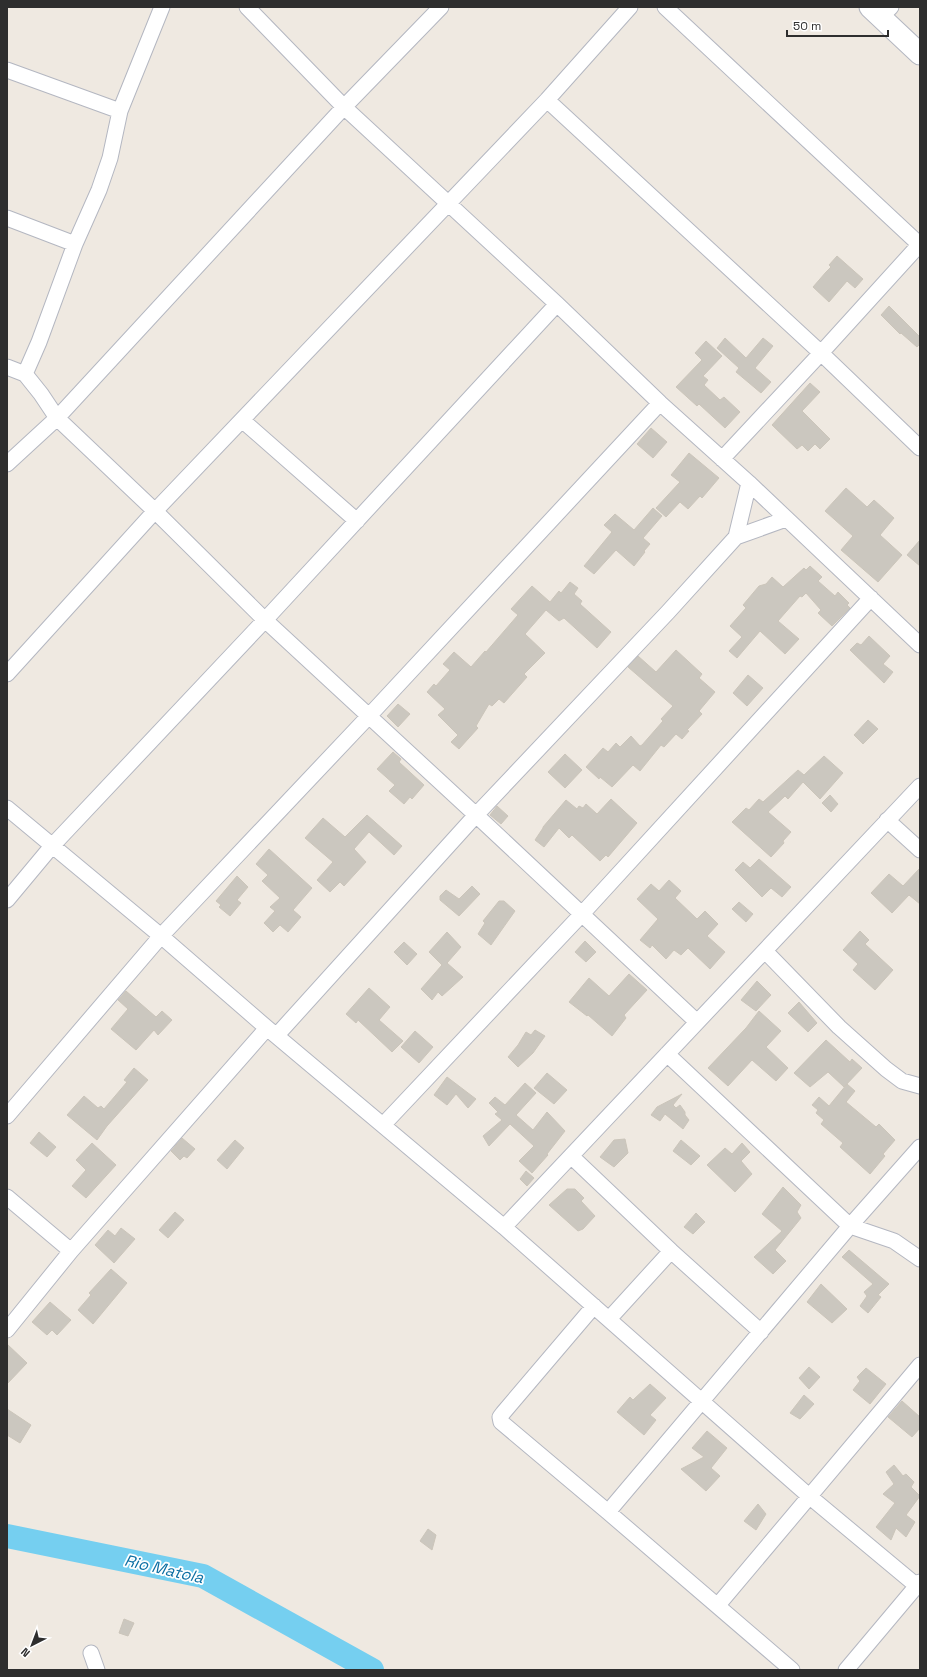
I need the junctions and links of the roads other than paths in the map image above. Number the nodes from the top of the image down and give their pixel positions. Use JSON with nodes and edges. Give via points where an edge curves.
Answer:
{"nodes":[{"id":1,"x":162,"y":7,"type":"edge"},
{"id":2,"x":247,"y":7,"type":"edge"},
{"id":3,"x":441,"y":7,"type":"edge"},
{"id":4,"x":630,"y":7,"type":"edge"},
{"id":5,"x":665,"y":7,"type":"edge"},
{"id":6,"x":880,"y":10,"type":"edge"},
{"id":7,"x":920,"y":54,"type":"edge"},
{"id":8,"x":7,"y":70,"type":"edge"},
{"id":9,"x":547,"y":100,"type":"junction"},
{"id":10,"x":344,"y":107,"type":"junction"},
{"id":11,"x":120,"y":111,"type":"junction"},
{"id":12,"x":448,"y":203,"type":"junction"},
{"id":13,"x":7,"y":218,"type":"edge"},
{"id":14,"x":75,"y":244,"type":"junction"},
{"id":15,"x":920,"y":244,"type":"edge"},
{"id":16,"x":557,"y":304,"type":"junction"},
{"id":17,"x":822,"y":353,"type":"junction"},
{"id":18,"x":7,"y":367,"type":"edge"},
{"id":19,"x":25,"y":374,"type":"junction"},
{"id":20,"x":660,"y":403,"type":"junction"},
{"id":21,"x":57,"y":418,"type":"junction"},
{"id":22,"x":242,"y":420,"type":"junction"},
{"id":23,"x":920,"y":448,"type":"edge"},
{"id":24,"x":722,"y":459,"type":"junction"},
{"id":25,"x":7,"y":464,"type":"edge"},
{"id":26,"x":749,"y":483,"type":"junction"},
{"id":27,"x":155,"y":511,"type":"junction"},
{"id":28,"x":786,"y":519,"type":"junction"},
{"id":29,"x":357,"y":521,"type":"junction"},
{"id":30,"x":736,"y":537,"type":"junction"},
{"id":31,"x":871,"y":598,"type":"junction"},
{"id":32,"x":265,"y":620,"type":"junction"},
{"id":33,"x":920,"y":645,"type":"edge"},
{"id":34,"x":7,"y":674,"type":"edge"},
{"id":35,"x":368,"y":717,"type":"junction"},
{"id":36,"x":920,"y":786,"type":"edge"},
{"id":37,"x":7,"y":808,"type":"edge"},
{"id":38,"x":476,"y":815,"type":"junction"},
{"id":39,"x":887,"y":820,"type":"junction"},
{"id":40,"x":52,"y":846,"type":"junction"},
{"id":41,"x":920,"y":850,"type":"edge"},
{"id":42,"x":7,"y":900,"type":"edge"},
{"id":43,"x":581,"y":915,"type":"junction"},
{"id":44,"x":161,"y":936,"type":"junction"},
{"id":45,"x":765,"y":951,"type":"junction"},
{"id":46,"x":697,"y":1022,"type":"junction"},
{"id":47,"x":272,"y":1032,"type":"junction"},
{"id":48,"x":667,"y":1054,"type":"junction"},
{"id":49,"x":920,"y":1086,"type":"edge"},
{"id":50,"x":7,"y":1116,"type":"edge"},
{"id":51,"x":383,"y":1125,"type":"junction"},
{"id":52,"x":920,"y":1147,"type":"edge"},
{"id":53,"x":571,"y":1156,"type":"junction"},
{"id":54,"x":7,"y":1197,"type":"edge"},
{"id":55,"x":850,"y":1226,"type":"junction"},
{"id":56,"x":504,"y":1227,"type":"junction"},
{"id":57,"x":71,"y":1251,"type":"junction"},
{"id":58,"x":671,"y":1251,"type":"junction"},
{"id":59,"x":920,"y":1259,"type":"edge"},
{"id":60,"x":594,"y":1306,"type":"junction"},
{"id":61,"x":609,"y":1319,"type":"junction"},
{"id":62,"x":7,"y":1330,"type":"edge"},
{"id":63,"x":761,"y":1332,"type":"junction"},
{"id":64,"x":920,"y":1364,"type":"edge"},
{"id":65,"x":703,"y":1401,"type":"junction"},
{"id":66,"x":809,"y":1496,"type":"junction"},
{"id":67,"x":608,"y":1512,"type":"junction"},
{"id":68,"x":918,"y":1584,"type":"edge"},
{"id":69,"x":718,"y":1606,"type":"junction"},
{"id":70,"x":91,"y":1653,"type":"dead end"},
{"id":71,"x":97,"y":1670,"type":"edge"},
{"id":72,"x":792,"y":1670,"type":"edge"},
{"id":73,"x":846,"y":1670,"type":"edge"}],
"edges":[{"from":1,"to":11,"type":"street"},
{"from":2,"to":10,"type":"street"},
{"from":3,"to":10,"type":"street"},
{"from":4,"to":9,"type":"street"},
{"from":5,"to":15,"type":"street"},
{"from":6,"to":7,"type":"street"},
{"from":8,"to":11,"type":"street"},
{"from":9,"to":12,"type":"street"},
{"from":9,"to":17,"type":"street"},
{"from":10,"to":12,"type":"street"},
{"from":10,"to":21,"type":"street"},
{"from":11,"to":14,"type":"street","via":[[110,158]]},
{"from":12,"to":16,"type":"street"},
{"from":12,"to":22,"type":"street"},
{"from":13,"to":14,"type":"street"},
{"from":14,"to":19,"type":"street"},
{"from":15,"to":17,"type":"street"},
{"from":16,"to":20,"type":"street"},
{"from":16,"to":29,"type":"street"},
{"from":17,"to":23,"type":"street"},
{"from":17,"to":24,"type":"street"},
{"from":18,"to":19,"type":"street"},
{"from":19,"to":21,"type":"street"},
{"from":20,"to":24,"type":"street"},
{"from":20,"to":35,"type":"street"},
{"from":21,"to":25,"type":"street"},
{"from":21,"to":27,"type":"street"},
{"from":22,"to":27,"type":"street"},
{"from":22,"to":29,"type":"street"},
{"from":24,"to":26,"type":"street"},
{"from":26,"to":28,"type":"street"},
{"from":26,"to":30,"type":"street"},
{"from":27,"to":32,"type":"street"},
{"from":27,"to":34,"type":"street"},
{"from":28,"to":30,"type":"street"},
{"from":28,"to":31,"type":"street"},
{"from":29,"to":32,"type":"street"},
{"from":30,"to":38,"type":"street"},
{"from":31,"to":33,"type":"street"},
{"from":31,"to":43,"type":"street"},
{"from":32,"to":35,"type":"street"},
{"from":32,"to":40,"type":"street"},
{"from":35,"to":38,"type":"street"},
{"from":35,"to":44,"type":"street"},
{"from":36,"to":39,"type":"street"},
{"from":37,"to":40,"type":"street"},
{"from":38,"to":43,"type":"street"},
{"from":38,"to":47,"type":"street"},
{"from":39,"to":41,"type":"street"},
{"from":39,"to":45,"type":"street"},
{"from":40,"to":42,"type":"street"},
{"from":40,"to":44,"type":"street"},
{"from":43,"to":46,"type":"street"},
{"from":43,"to":51,"type":"street"},
{"from":44,"to":47,"type":"street"},
{"from":44,"to":50,"type":"street"},
{"from":45,"to":46,"type":"street"},
{"from":45,"to":49,"type":"street","via":[[871,1057],[902,1081]]},
{"from":46,"to":48,"type":"street"},
{"from":47,"to":51,"type":"street"},
{"from":47,"to":57,"type":"street"},
{"from":48,"to":53,"type":"street"},
{"from":48,"to":55,"type":"street"},
{"from":51,"to":56,"type":"street"},
{"from":52,"to":55,"type":"street"},
{"from":53,"to":56,"type":"street"},
{"from":53,"to":58,"type":"street"},
{"from":54,"to":57,"type":"street"},
{"from":55,"to":59,"type":"street","via":[[894,1241]]},
{"from":55,"to":63,"type":"street"},
{"from":56,"to":60,"type":"street"},
{"from":57,"to":62,"type":"street"},
{"from":58,"to":61,"type":"street"},
{"from":58,"to":63,"type":"street"},
{"from":60,"to":61,"type":"street"},
{"from":60,"to":67,"type":"street","via":[[500,1418],[501,1422]]},
{"from":61,"to":65,"type":"street"},
{"from":63,"to":65,"type":"street"},
{"from":64,"to":66,"type":"street"},
{"from":65,"to":66,"type":"street"},
{"from":65,"to":67,"type":"street"},
{"from":66,"to":68,"type":"street"},
{"from":66,"to":69,"type":"street"},
{"from":67,"to":69,"type":"street"},
{"from":68,"to":73,"type":"street"},
{"from":69,"to":72,"type":"street"},
{"from":70,"to":71,"type":"street"}]}
